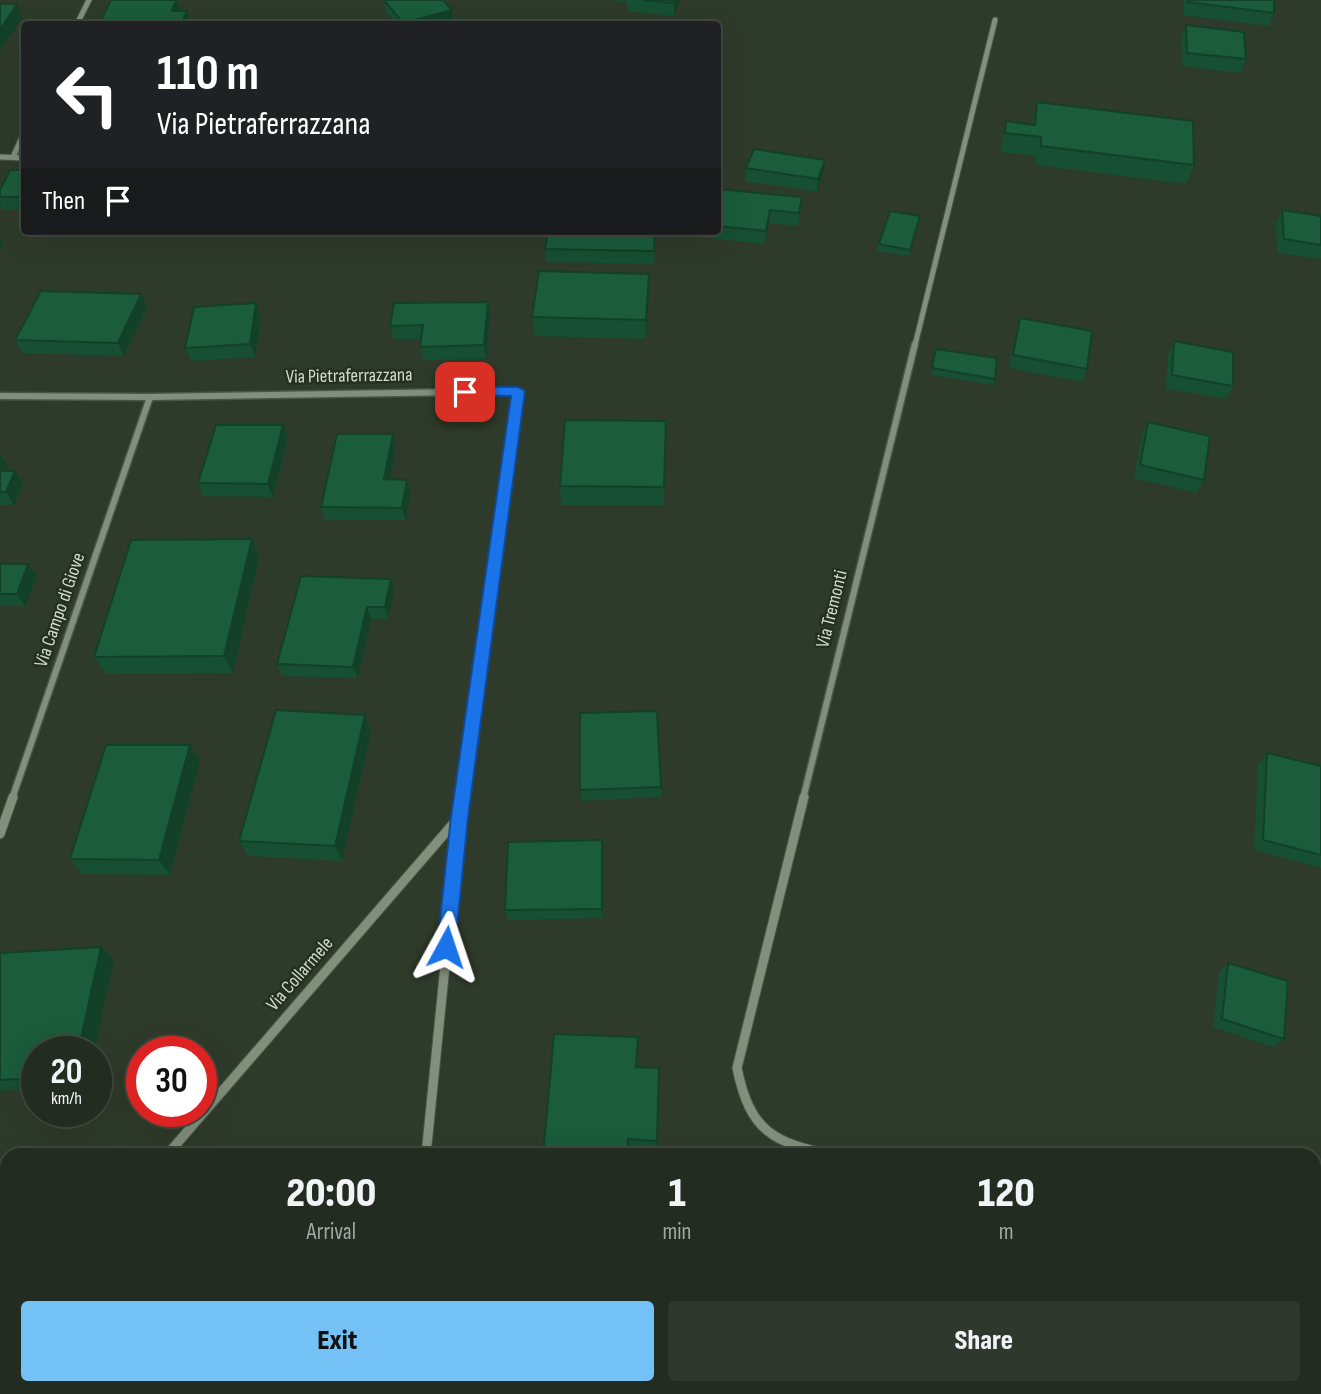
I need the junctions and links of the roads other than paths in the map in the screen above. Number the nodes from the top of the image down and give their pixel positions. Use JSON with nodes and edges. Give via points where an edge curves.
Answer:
{"nodes":[{"id":1,"x":89,"y":0,"type":"edge"},
{"id":2,"x":995,"y":20,"type":"dead end"},
{"id":3,"x":79,"y":21,"type":"edge"},
{"id":4,"x":21,"y":140,"type":"edge"},
{"id":5,"x":0,"y":157,"type":"edge"},
{"id":6,"x":13,"y":157,"type":"junction"},
{"id":7,"x":21,"y":158,"type":"edge"},
{"id":8,"x":0,"y":396,"type":"edge"},
{"id":9,"x":150,"y":397,"type":"junction"},
{"id":10,"x":459,"y":817,"type":"junction"},
{"id":11,"x":0,"y":834,"type":"edge"},
{"id":12,"x":173,"y":1148,"type":"edge"},
{"id":13,"x":427,"y":1148,"type":"edge"},
{"id":14,"x":800,"y":1148,"type":"edge"}],
"edges":[{"from":1,"to":3,"type":"street"},
{"from":2,"to":14,"type":"street","name":"Via Tremonti","via":[[737,1068],[744,1097],[775,1137]]},
{"from":4,"to":6,"type":"street"},
{"from":5,"to":6,"type":"street"},
{"from":6,"to":7,"type":"street"},
{"from":8,"to":9,"type":"street","name":"Via Pietraferrazzana"},
{"from":9,"to":10,"type":"street","name":"Via Pietraferrazzana","via":[[518,391]]},
{"from":9,"to":11,"type":"street","name":"Via Campo di Giove"},
{"from":10,"to":12,"type":"street","name":"Via Collarmele"},
{"from":10,"to":13,"type":"street","name":"Via Pietraferrazzana"}]}
